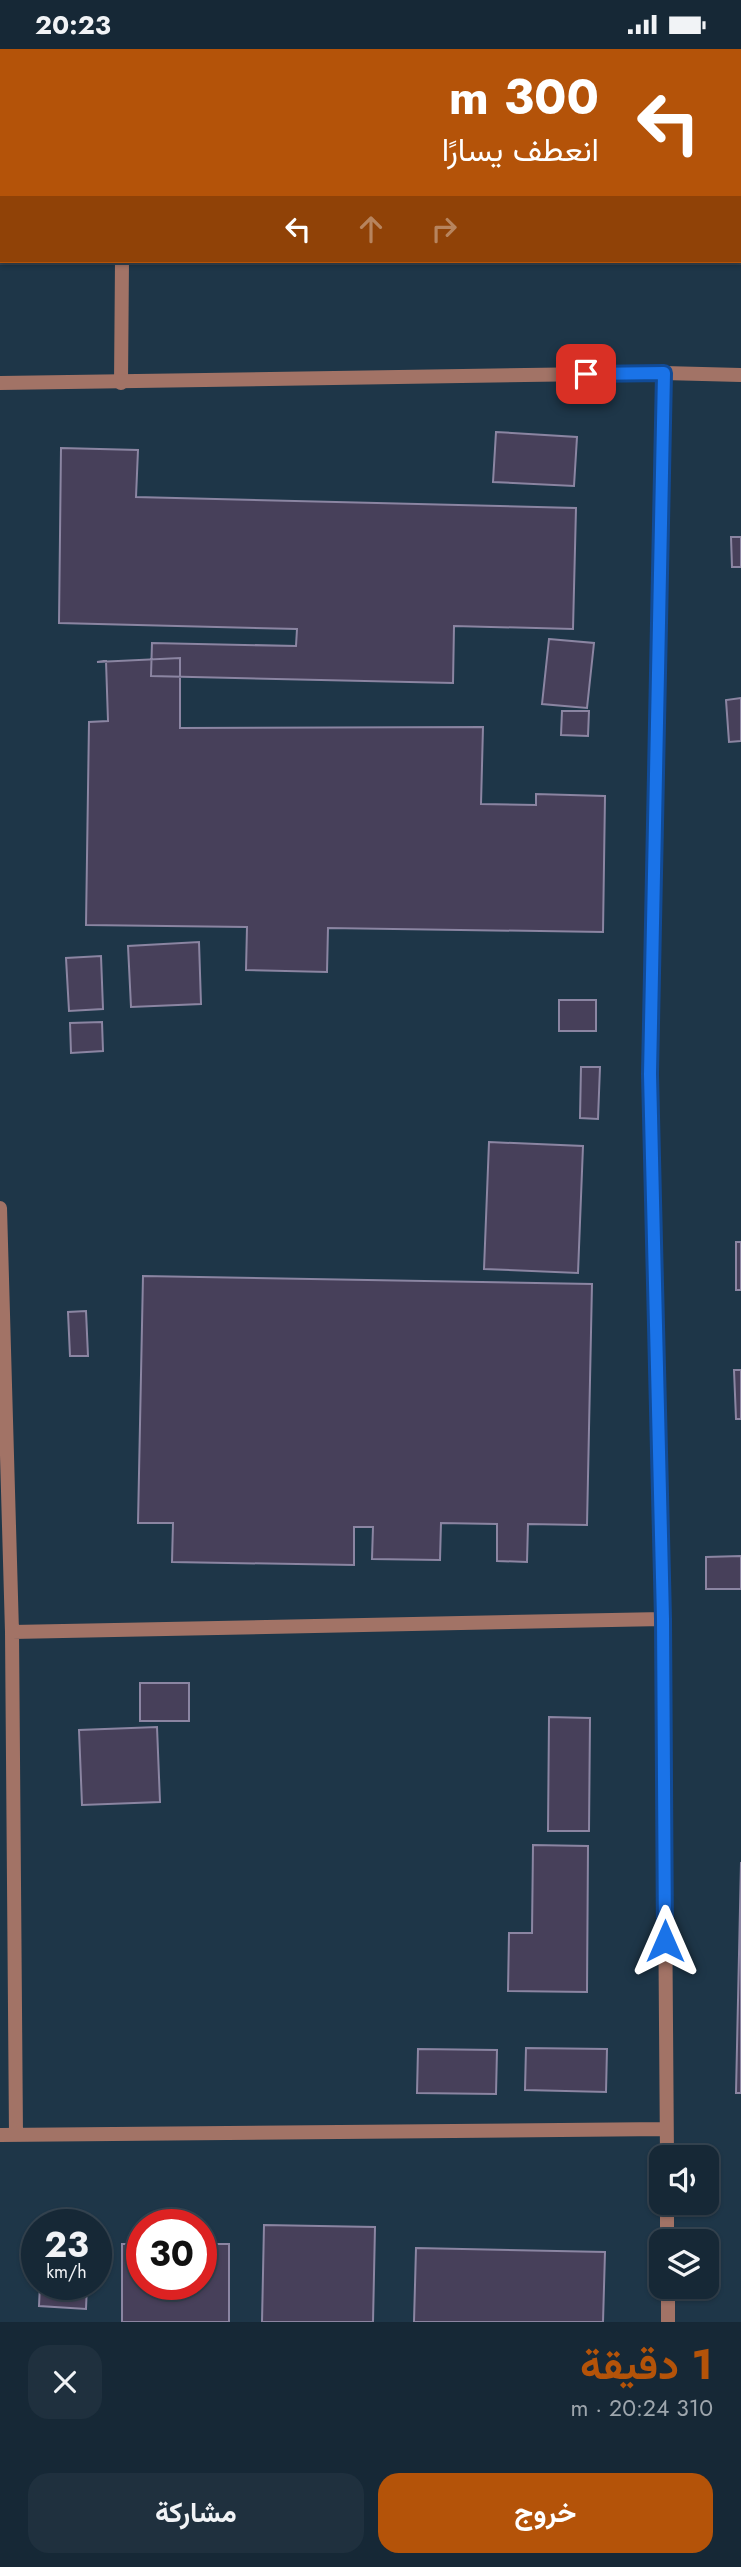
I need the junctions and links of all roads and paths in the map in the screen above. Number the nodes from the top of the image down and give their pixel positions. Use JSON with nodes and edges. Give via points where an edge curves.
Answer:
{"nodes":[{"id":1,"x":122,"y":263,"type":"edge"},
{"id":2,"x":664,"y":373,"type":"junction"},
{"id":3,"x":741,"y":375,"type":"edge"},
{"id":4,"x":0,"y":383,"type":"edge"},
{"id":5,"x":121,"y":383,"type":"junction"},
{"id":6,"x":0,"y":1208,"type":"edge"},
{"id":7,"x":663,"y":1619,"type":"junction"},
{"id":8,"x":12,"y":1632,"type":"junction"},
{"id":9,"x":666,"y":2129,"type":"junction"},
{"id":10,"x":0,"y":2135,"type":"edge"},
{"id":11,"x":16,"y":2135,"type":"junction"},
{"id":12,"x":667,"y":2145,"type":"edge"},
{"id":13,"x":668,"y":2299,"type":"edge"},
{"id":14,"x":668,"y":2322,"type":"edge"}],
"edges":[{"from":1,"to":5,"type":"street"},
{"from":2,"to":3,"type":"street"},
{"from":2,"to":5,"type":"street"},
{"from":2,"to":7,"type":"street","via":[[650,1074]]},
{"from":4,"to":5,"type":"street"},
{"from":6,"to":8,"type":"street"},
{"from":7,"to":8,"type":"street"},
{"from":7,"to":9,"type":"street"},
{"from":8,"to":11,"type":"street"},
{"from":9,"to":11,"type":"street"},
{"from":9,"to":12,"type":"street"},
{"from":10,"to":11,"type":"street"},
{"from":13,"to":14,"type":"street"}]}
